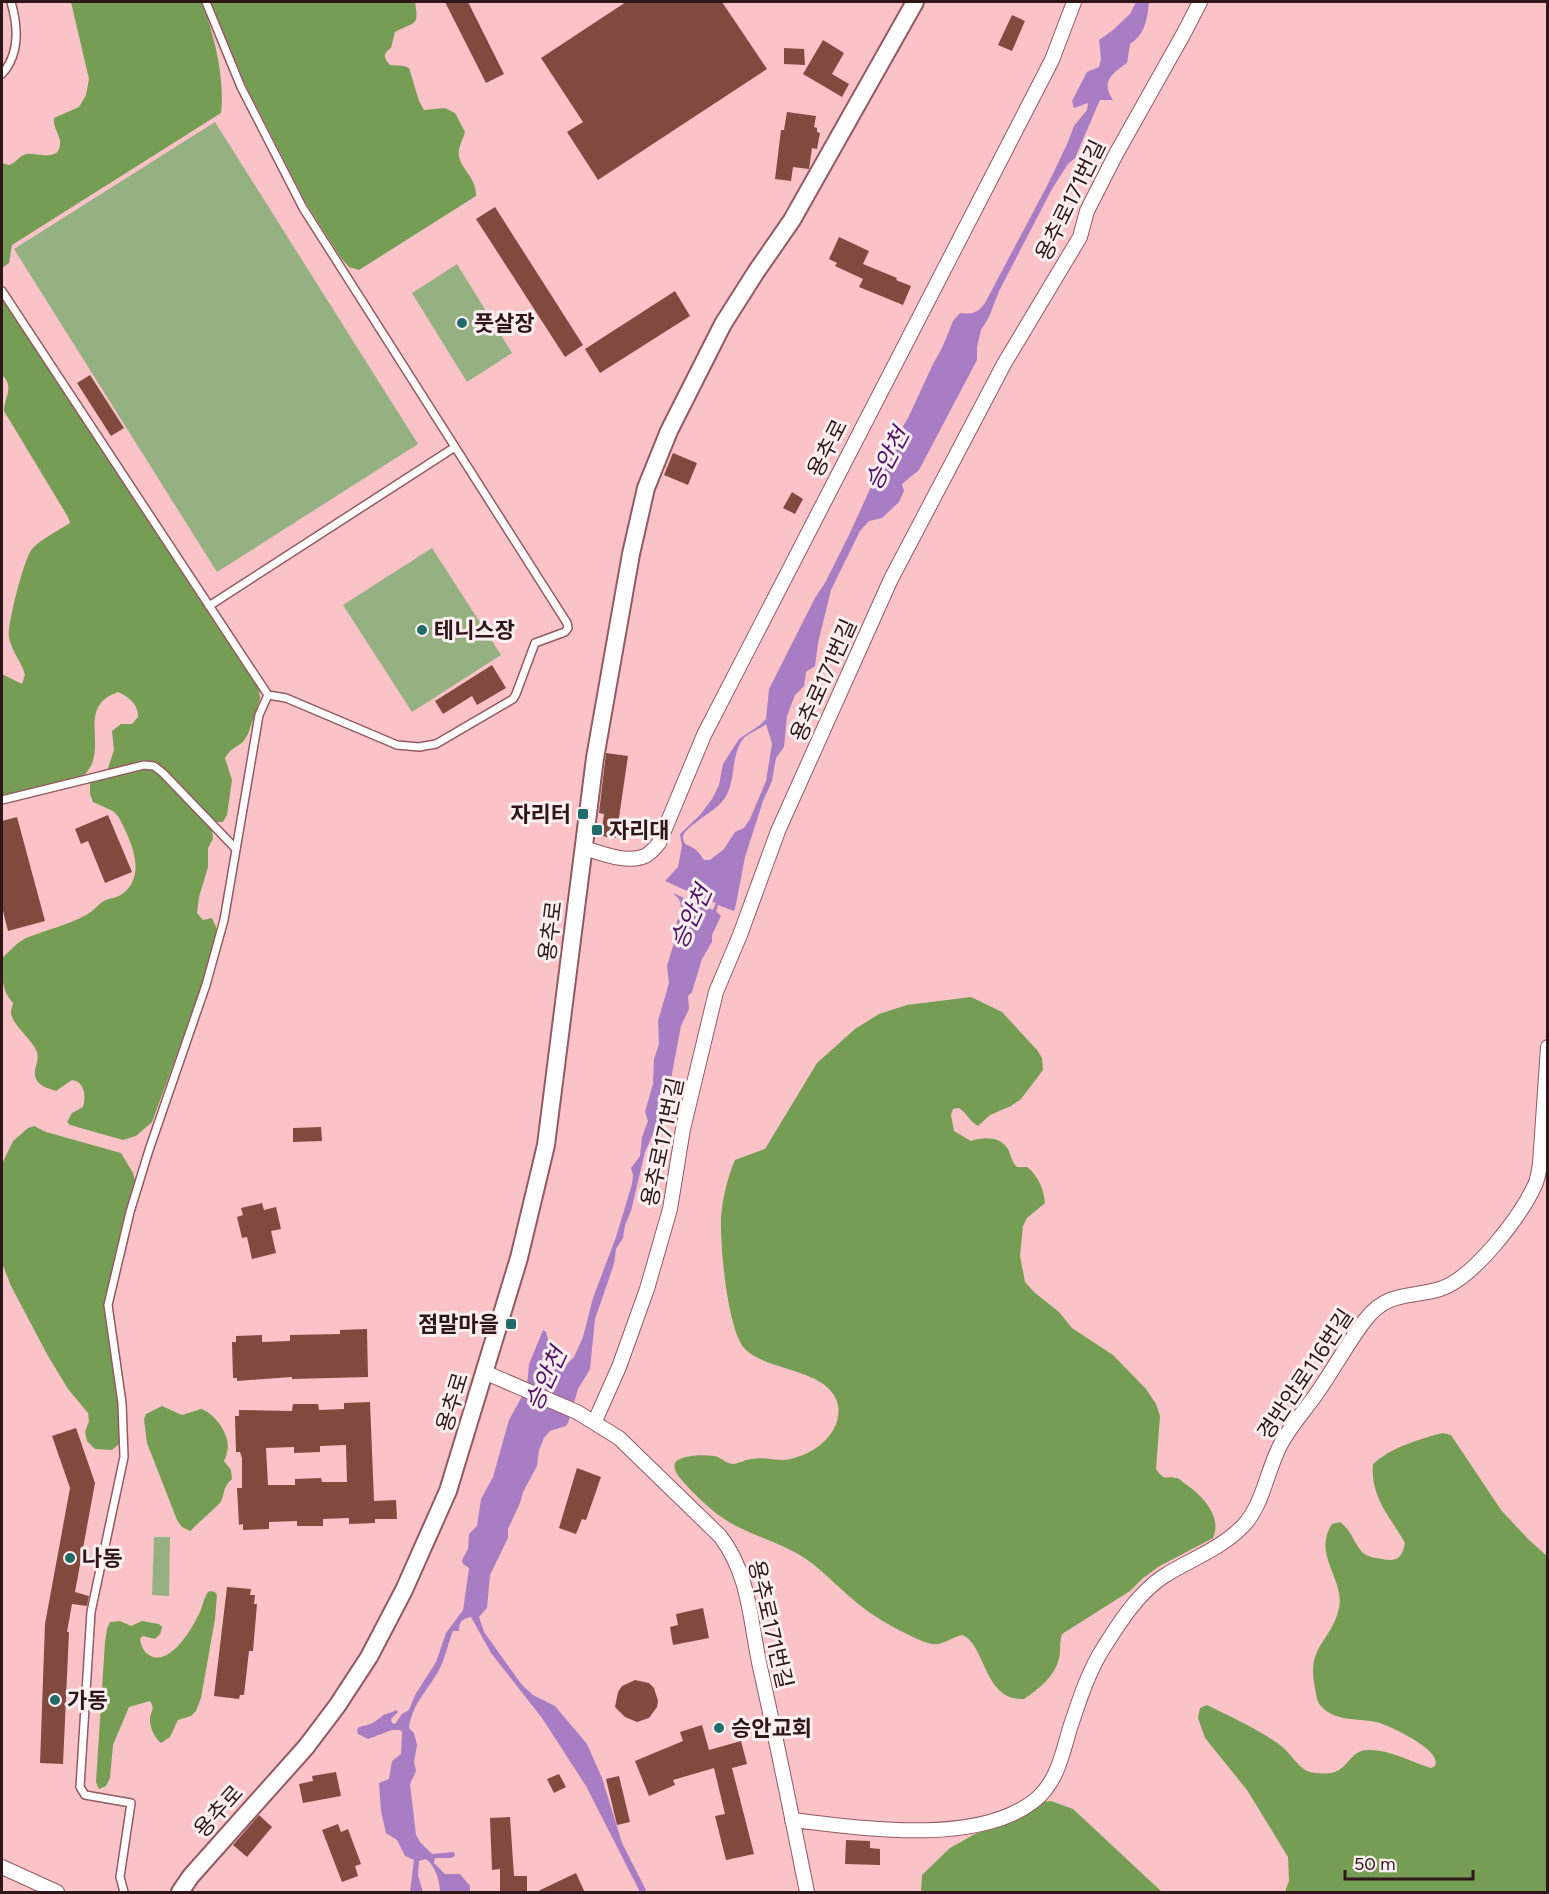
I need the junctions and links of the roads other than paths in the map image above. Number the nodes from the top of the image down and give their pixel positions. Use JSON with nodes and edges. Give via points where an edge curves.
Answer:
{"nodes":[{"id":1,"x":11,"y":2,"type":"edge"},
{"id":2,"x":206,"y":2,"type":"edge"},
{"id":3,"x":915,"y":2,"type":"edge"},
{"id":4,"x":1074,"y":2,"type":"edge"},
{"id":5,"x":1200,"y":2,"type":"edge"},
{"id":6,"x":2,"y":74,"type":"edge"},
{"id":7,"x":2,"y":291,"type":"edge"},
{"id":8,"x":455,"y":447,"type":"junction"},
{"id":9,"x":209,"y":606,"type":"junction"},
{"id":10,"x":268,"y":695,"type":"junction"},
{"id":11,"x":2,"y":800,"type":"edge"},
{"id":12,"x":584,"y":848,"type":"junction"},
{"id":13,"x":236,"y":849,"type":"junction"},
{"id":14,"x":1548,"y":1047,"type":"edge"},
{"id":15,"x":484,"y":1372,"type":"junction"},
{"id":16,"x":595,"y":1421,"type":"junction"},
{"id":17,"x":792,"y":1820,"type":"junction"},
{"id":18,"x":2,"y":1867,"type":"edge"},
{"id":19,"x":57,"y":1893,"type":"edge"},
{"id":20,"x":124,"y":1893,"type":"edge"},
{"id":21,"x":180,"y":1893,"type":"edge"},
{"id":22,"x":807,"y":1893,"type":"edge"}],
"edges":[{"from":1,"to":6,"type":"lane","via":[[16,19],[15,46]]},
{"from":2,"to":8,"type":"lane","via":[[241,87],[303,208]]},
{"from":3,"to":12,"type":"street","name":"용추로","via":[[792,220],[723,324],[655,463],[631,554]]},
{"from":4,"to":12,"type":"street","name":"용추로","via":[[1052,60],[705,735],[659,843],[650,853],[637,858]]},
{"from":5,"to":16,"type":"street","name":"용추로171번길","via":[[1111,164],[1087,211],[1080,237],[1004,364],[891,579],[778,831],[716,992],[683,1129],[667,1221],[647,1289]]},
{"from":7,"to":9,"type":"lane"},
{"from":8,"to":9,"type":"lane"},
{"from":8,"to":10,"type":"lane","via":[[567,623],[565,632],[535,643],[513,699],[428,746],[397,745],[299,703]]},
{"from":9,"to":10,"type":"lane"},
{"from":10,"to":13,"type":"lane","via":[[260,715]]},
{"from":11,"to":13,"type":"lane","via":[[144,765],[154,766]]},
{"from":12,"to":15,"type":"street","name":"용추로","via":[[546,1145],[519,1258]]},
{"from":13,"to":20,"type":"lane","via":[[224,920],[206,986],[130,1212],[107,1314],[122,1403],[123,1457],[91,1612],[80,1787],[85,1795],[131,1803],[120,1877]]},
{"from":14,"to":17,"type":"street","name":"경반안로116번길","via":[[1540,1164],[1524,1206],[1479,1261],[1455,1282],[1440,1289],[1391,1298],[1367,1317],[1284,1439],[1252,1515],[1224,1541],[1150,1586],[1120,1622],[1091,1671],[1046,1790],[1018,1811],[970,1826],[875,1830]]},
{"from":15,"to":16,"type":"street","name":"용추로171번길"},
{"from":15,"to":21,"type":"street","name":"용추로","via":[[448,1491],[369,1657],[306,1747]]},
{"from":16,"to":17,"type":"street","name":"용추로171번길","via":[[620,1438],[720,1536],[740,1568]]},
{"from":17,"to":22,"type":"street","name":"용추로171번길"},
{"from":18,"to":19,"type":"street"}]}
